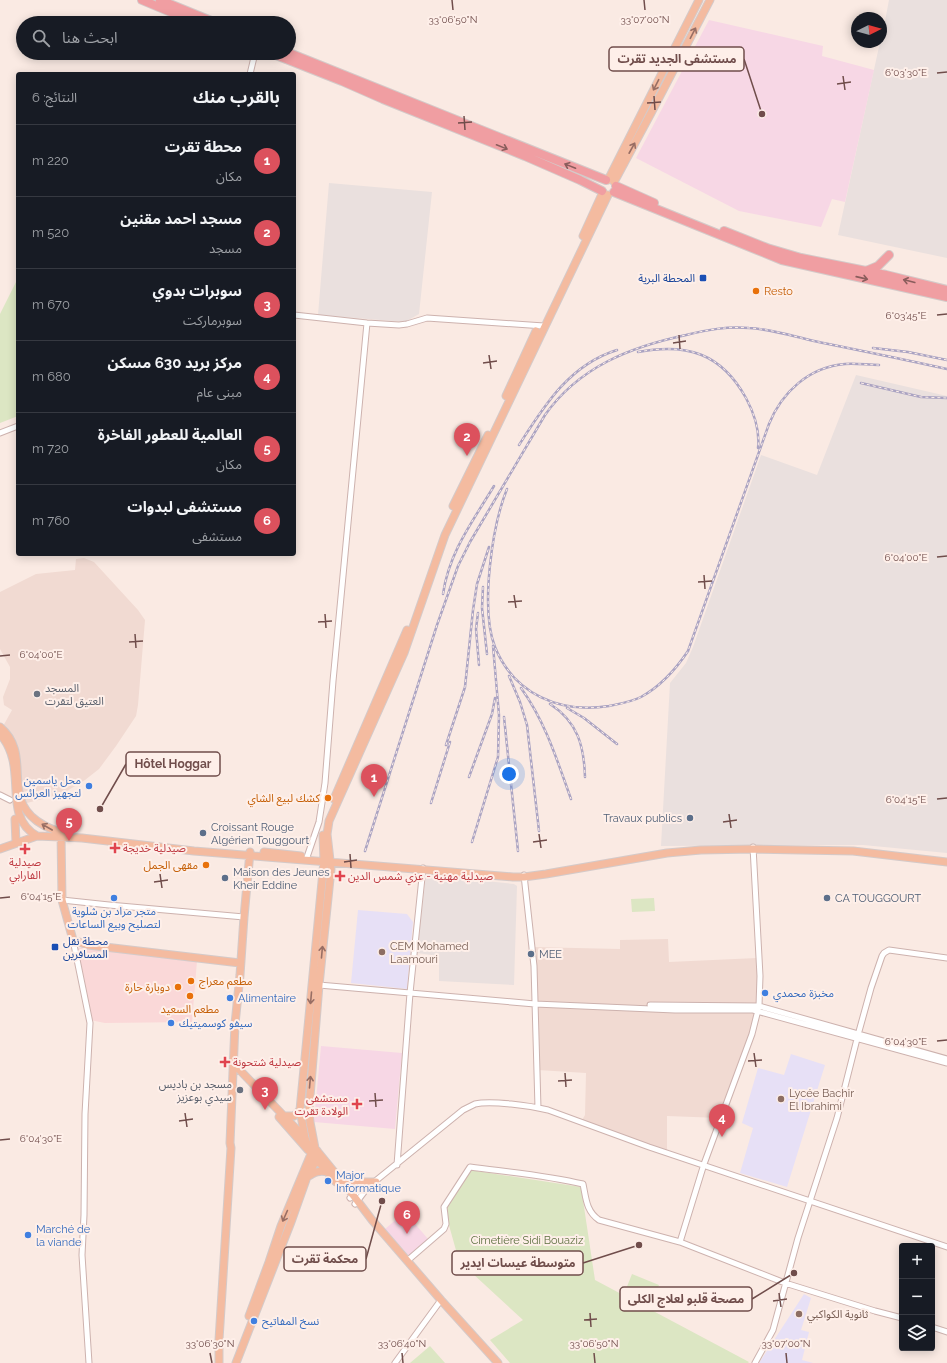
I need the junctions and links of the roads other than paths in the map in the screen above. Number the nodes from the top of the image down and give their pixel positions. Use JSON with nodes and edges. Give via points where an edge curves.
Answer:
{"nodes":[{"id":1,"x":142,"y":0,"type":"edge"},
{"id":2,"x":160,"y":0,"type":"edge"},
{"id":3,"x":699,"y":0,"type":"edge"},
{"id":4,"x":710,"y":0,"type":"edge"},
{"id":5,"x":180,"y":16,"type":"edge"},
{"id":6,"x":199,"y":16,"type":"edge"},
{"id":7,"x":296,"y":56,"type":"edge"},
{"id":8,"x":253,"y":60,"type":"edge"},
{"id":9,"x":289,"y":60,"type":"edge"},
{"id":10,"x":250,"y":72,"type":"edge"},
{"id":11,"x":609,"y":187,"type":"junction"},
{"id":12,"x":889,"y":255,"type":"dead end"},
{"id":13,"x":865,"y":272,"type":"junction"},
{"id":14,"x":947,"y":290,"type":"edge"},
{"id":15,"x":947,"y":297,"type":"edge"},
{"id":16,"x":296,"y":315,"type":"edge"},
{"id":17,"x":366,"y":323,"type":"junction"},
{"id":18,"x":541,"y":326,"type":"junction"},
{"id":19,"x":16,"y":427,"type":"edge"},
{"id":20,"x":0,"y":433,"type":"edge"},
{"id":21,"x":0,"y":727,"type":"edge"},
{"id":22,"x":0,"y":734,"type":"edge"},
{"id":23,"x":0,"y":795,"type":"edge"},
{"id":24,"x":10,"y":800,"type":"junction"},
{"id":25,"x":15,"y":819,"type":"junction"},
{"id":26,"x":61,"y":835,"type":"junction"},
{"id":27,"x":37,"y":836,"type":"junction"},
{"id":28,"x":16,"y":843,"type":"junction"},
{"id":29,"x":753,"y":848,"type":"junction"},
{"id":30,"x":0,"y":849,"type":"edge"},
{"id":31,"x":250,"y":854,"type":"junction"},
{"id":32,"x":307,"y":858,"type":"junction"},
{"id":33,"x":328,"y":860,"type":"junction"},
{"id":34,"x":947,"y":861,"type":"edge"},
{"id":35,"x":423,"y":868,"type":"junction"},
{"id":36,"x":524,"y":876,"type":"junction"},
{"id":37,"x":62,"y":900,"type":"junction"},
{"id":38,"x":244,"y":917,"type":"junction"},
{"id":39,"x":73,"y":940,"type":"junction"},
{"id":40,"x":947,"y":958,"type":"edge"},
{"id":41,"x":240,"y":963,"type":"junction"},
{"id":42,"x":319,"y":985,"type":"junction"},
{"id":43,"x":410,"y":993,"type":"junction"},
{"id":44,"x":535,"y":1003,"type":"junction"},
{"id":45,"x":759,"y":1009,"type":"junction"},
{"id":46,"x":858,"y":1037,"type":"junction"},
{"id":47,"x":947,"y":1059,"type":"edge"},
{"id":48,"x":233,"y":1062,"type":"junction"},
{"id":49,"x":947,"y":1063,"type":"edge"},
{"id":50,"x":255,"y":1087,"type":"junction"},
{"id":51,"x":538,"y":1108,"type":"junction"},
{"id":52,"x":300,"y":1110,"type":"junction"},
{"id":53,"x":284,"y":1116,"type":"junction"},
{"id":54,"x":305,"y":1138,"type":"junction"},
{"id":55,"x":230,"y":1143,"type":"junction"},
{"id":56,"x":314,"y":1153,"type":"junction"},
{"id":57,"x":704,"y":1164,"type":"junction"},
{"id":58,"x":397,"y":1165,"type":"junction"},
{"id":59,"x":328,"y":1172,"type":"junction"},
{"id":60,"x":307,"y":1177,"type":"junction"},
{"id":61,"x":339,"y":1179,"type":"junction"},
{"id":62,"x":376,"y":1182,"type":"junction"},
{"id":63,"x":354,"y":1199,"type":"junction"},
{"id":64,"x":811,"y":1201,"type":"junction"},
{"id":65,"x":680,"y":1242,"type":"junction"},
{"id":66,"x":947,"y":1248,"type":"edge"},
{"id":67,"x":407,"y":1261,"type":"junction"},
{"id":68,"x":785,"y":1283,"type":"junction"},
{"id":69,"x":441,"y":1300,"type":"junction"},
{"id":70,"x":899,"y":1317,"type":"edge"},
{"id":71,"x":935,"y":1328,"type":"edge"},
{"id":72,"x":947,"y":1332,"type":"edge"},
{"id":73,"x":89,"y":1363,"type":"edge"},
{"id":74,"x":214,"y":1363,"type":"edge"},
{"id":75,"x":219,"y":1363,"type":"edge"},
{"id":76,"x":231,"y":1363,"type":"edge"},
{"id":77,"x":236,"y":1363,"type":"edge"},
{"id":78,"x":395,"y":1363,"type":"edge"},
{"id":79,"x":498,"y":1363,"type":"edge"},
{"id":80,"x":755,"y":1363,"type":"edge"}],
"edges":[{"from":1,"to":5,"type":"highway"},
{"from":2,"to":6,"type":"highway"},
{"from":3,"to":11,"type":"main road","one_way":true},
{"from":11,"to":4,"type":"main road","one_way":true},
{"from":11,"to":7,"type":"highway","one_way":true},
{"from":8,"to":10,"type":"street"},
{"from":9,"to":11,"type":"highway","one_way":true,"via":[[580,180]]},
{"from":11,"to":13,"type":"highway","via":[[767,248]]},
{"from":11,"to":15,"type":"highway","one_way":true,"via":[[782,260]]},
{"from":11,"to":18,"type":"main road"},
{"from":12,"to":13,"type":"highway","via":[[880,265]]},
{"from":14,"to":13,"type":"highway","one_way":true},
{"from":16,"to":17,"type":"street"},
{"from":17,"to":18,"type":"street","via":[[399,325],[427,318]]},
{"from":17,"to":32,"type":"street","via":[[326,777],[319,822]]},
{"from":18,"to":33,"type":"main road","via":[[445,535],[404,653],[329,821]]},
{"from":19,"to":20,"type":"street"},
{"from":26,"to":21,"type":"main road","one_way":true,"via":[[34,819],[21,802],[14,746]]},
{"from":22,"to":24,"type":"main road","via":[[11,756]]},
{"from":23,"to":24,"type":"street"},
{"from":24,"to":25,"type":"main road"},
{"from":25,"to":27,"type":"main road"},
{"from":25,"to":28,"type":"main road"},
{"from":26,"to":27,"type":"main road"},
{"from":26,"to":31,"type":"main road"},
{"from":26,"to":37,"type":"main road"},
{"from":27,"to":28,"type":"main road"},
{"from":28,"to":30,"type":"main road"},
{"from":29,"to":34,"type":"main road","via":[[859,849]]},
{"from":29,"to":36,"type":"main road","via":[[655,851]]},
{"from":29,"to":45,"type":"street","via":[[760,976]]},
{"from":31,"to":32,"type":"main road"},
{"from":31,"to":38,"type":"main road"},
{"from":32,"to":33,"type":"main road"},
{"from":33,"to":35,"type":"main road"},
{"from":42,"to":33,"type":"main road","one_way":true},
{"from":33,"to":52,"type":"main road","one_way":true},
{"from":35,"to":36,"type":"main road"},
{"from":35,"to":43,"type":"street"},
{"from":36,"to":44,"type":"street","via":[[534,966]]},
{"from":37,"to":38,"type":"street"},
{"from":37,"to":39,"type":"main road"},
{"from":38,"to":41,"type":"main road"},
{"from":39,"to":41,"type":"main road","via":[[88,945]]},
{"from":39,"to":73,"type":"street","via":[[90,1023],[82,1255]]},
{"from":40,"to":46,"type":"street","via":[[889,950],[884,952]]},
{"from":41,"to":48,"type":"main road"},
{"from":42,"to":43,"type":"street"},
{"from":56,"to":42,"type":"main road","one_way":true,"via":[[309,1109]]},
{"from":43,"to":44,"type":"street"},
{"from":43,"to":58,"type":"street"},
{"from":44,"to":45,"type":"street","via":[[675,1010]]},
{"from":44,"to":51,"type":"street"},
{"from":45,"to":46,"type":"street"},
{"from":45,"to":57,"type":"street"},
{"from":46,"to":47,"type":"street"},
{"from":46,"to":49,"type":"street"},
{"from":46,"to":64,"type":"street","via":[[837,1118]]},
{"from":48,"to":50,"type":"main road"},
{"from":48,"to":55,"type":"main road"},
{"from":50,"to":53,"type":"main road"},
{"from":50,"to":56,"type":"main road"},
{"from":51,"to":57,"type":"street"},
{"from":51,"to":58,"type":"street","via":[[476,1104],[463,1110]]},
{"from":52,"to":53,"type":"main road","via":[[294,1116]]},
{"from":52,"to":54,"type":"main road"},
{"from":53,"to":54,"type":"main road"},
{"from":54,"to":56,"type":"main road"},
{"from":55,"to":74,"type":"main road"},
{"from":55,"to":75,"type":"main road"},
{"from":56,"to":59,"type":"main road"},
{"from":56,"to":60,"type":"main road"},
{"from":56,"to":61,"type":"main road"},
{"from":56,"to":76,"type":"main road","one_way":true,"via":[[281,1226]]},
{"from":57,"to":64,"type":"street"},
{"from":57,"to":65,"type":"street"},
{"from":58,"to":62,"type":"street"},
{"from":59,"to":60,"type":"main road","via":[[316,1172]]},
{"from":59,"to":63,"type":"main road"},
{"from":60,"to":77,"type":"main road"},
{"from":61,"to":62,"type":"main road"},
{"from":61,"to":63,"type":"main road"},
{"from":62,"to":63,"type":"street"},
{"from":63,"to":67,"type":"main road"},
{"from":64,"to":66,"type":"street"},
{"from":64,"to":68,"type":"street"},
{"from":65,"to":67,"type":"street","via":[[599,1220],[590,1211],[583,1184],[524,1173],[470,1167],[444,1206],[444,1229]]},
{"from":65,"to":68,"type":"street"},
{"from":67,"to":69,"type":"main road"},
{"from":68,"to":70,"type":"street"},
{"from":68,"to":80,"type":"street","via":[[773,1330]]},
{"from":69,"to":78,"type":"street"},
{"from":69,"to":79,"type":"main road"},
{"from":71,"to":72,"type":"street"}]}
